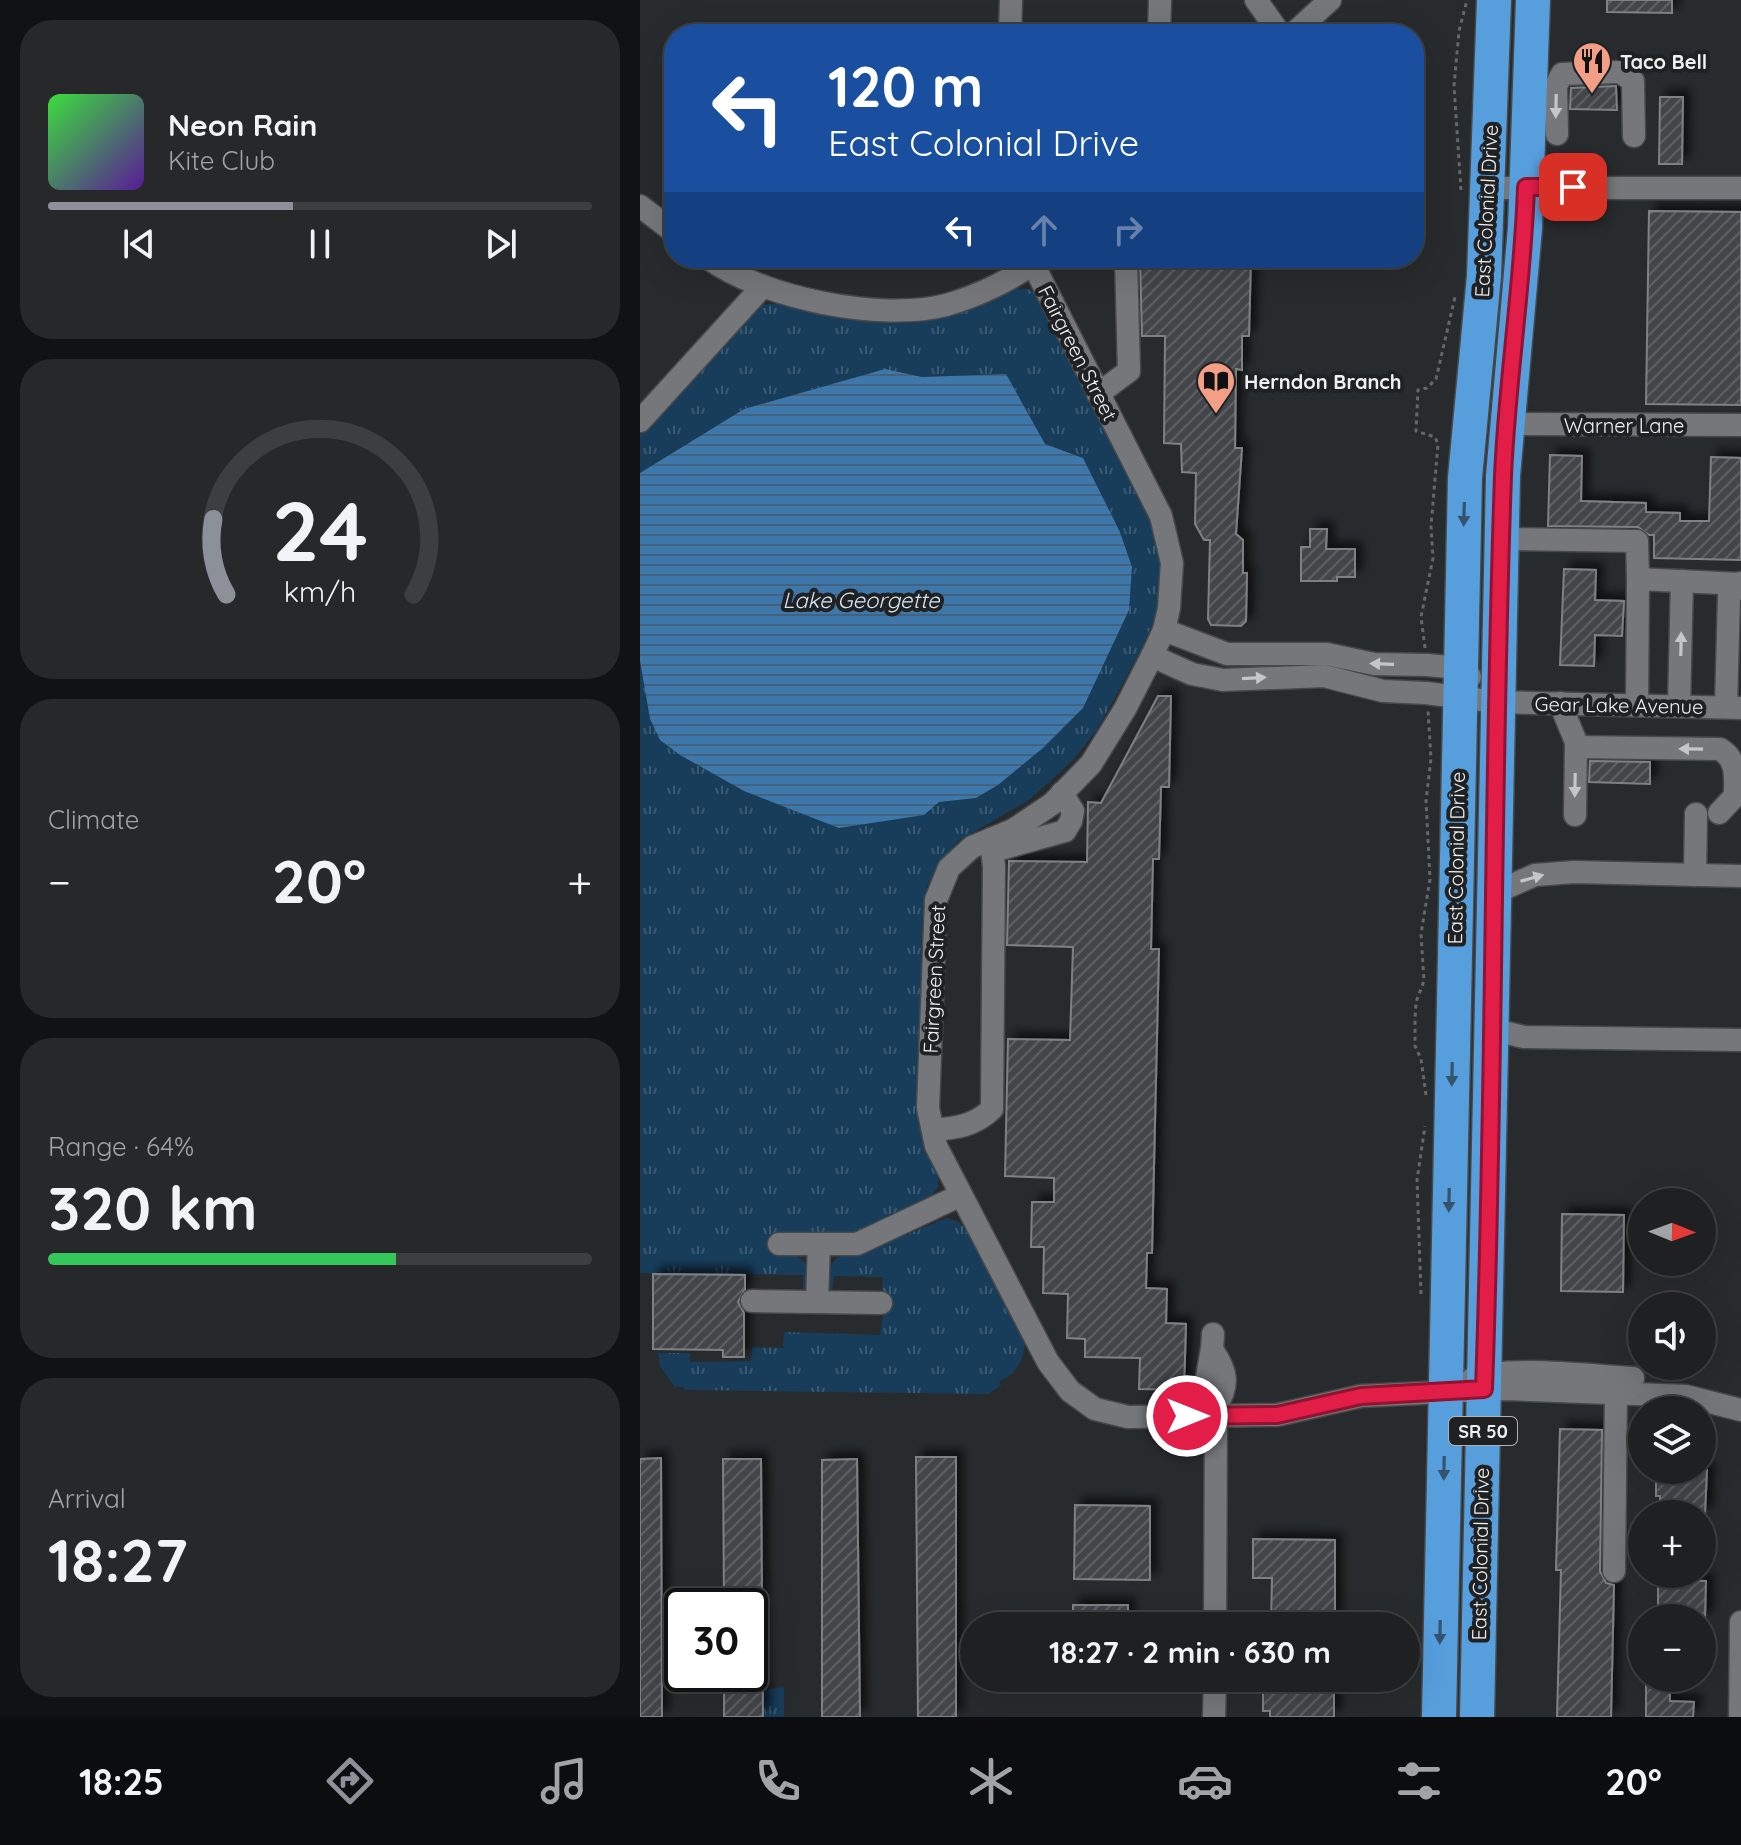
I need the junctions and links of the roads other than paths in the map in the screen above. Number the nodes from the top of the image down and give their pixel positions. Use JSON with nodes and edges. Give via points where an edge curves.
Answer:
{"nodes":[{"id":1,"x":1011,"y":0,"type":"edge"},
{"id":2,"x":1160,"y":0,"type":"edge"},
{"id":3,"x":1256,"y":0,"type":"edge"},
{"id":4,"x":1330,"y":0,"type":"edge"},
{"id":5,"x":1494,"y":0,"type":"edge"},
{"id":6,"x":1533,"y":0,"type":"edge"},
{"id":7,"x":1010,"y":24,"type":"edge"},
{"id":8,"x":1159,"y":24,"type":"edge"},
{"id":9,"x":1273,"y":24,"type":"edge"},
{"id":10,"x":1304,"y":24,"type":"edge"},
{"id":11,"x":1557,"y":134,"type":"dead end"},
{"id":12,"x":1634,"y":136,"type":"dead end"},
{"id":13,"x":1526,"y":187,"type":"junction"},
{"id":14,"x":1487,"y":188,"type":"junction"},
{"id":15,"x":1741,"y":188,"type":"edge"},
{"id":16,"x":640,"y":206,"type":"edge"},
{"id":17,"x":664,"y":224,"type":"edge"},
{"id":18,"x":721,"y":268,"type":"edge"},
{"id":19,"x":1018,"y":268,"type":"edge"},
{"id":20,"x":1026,"y":268,"type":"edge"},
{"id":21,"x":1126,"y":268,"type":"edge"},
{"id":22,"x":763,"y":286,"type":"junction"},
{"id":23,"x":1478,"y":348,"type":"junction"},
{"id":24,"x":1098,"y":394,"type":"junction"},
{"id":25,"x":1470,"y":413,"type":"junction"},
{"id":26,"x":640,"y":421,"type":"edge"},
{"id":27,"x":1506,"y":424,"type":"junction"},
{"id":28,"x":1741,"y":425,"type":"edge"},
{"id":29,"x":1503,"y":476,"type":"junction"},
{"id":30,"x":1502,"y":539,"type":"junction"},
{"id":31,"x":1638,"y":579,"type":"junction"},
{"id":32,"x":1682,"y":581,"type":"junction"},
{"id":33,"x":1740,"y":583,"type":"edge"},
{"id":34,"x":1164,"y":630,"type":"junction"},
{"id":35,"x":1227,"y":654,"type":"junction"},
{"id":36,"x":1152,"y":656,"type":"junction"},
{"id":37,"x":1199,"y":682,"type":"junction"},
{"id":38,"x":1460,"y":683,"type":"junction"},
{"id":39,"x":1497,"y":702,"type":"junction"},
{"id":40,"x":1560,"y":703,"type":"junction"},
{"id":41,"x":1637,"y":705,"type":"junction"},
{"id":42,"x":1679,"y":706,"type":"junction"},
{"id":43,"x":1734,"y":707,"type":"edge"},
{"id":44,"x":1576,"y":747,"type":"junction"},
{"id":45,"x":1719,"y":813,"type":"dead end"},
{"id":46,"x":1696,"y":814,"type":"dead end"},
{"id":47,"x":1575,"y":815,"type":"dead end"},
{"id":48,"x":992,"y":845,"type":"junction"},
{"id":49,"x":1695,"y":875,"type":"junction"},
{"id":50,"x":1741,"y":876,"type":"edge"},
{"id":51,"x":1494,"y":893,"type":"junction"},
{"id":52,"x":1454,"y":962,"type":"junction"},
{"id":53,"x":1491,"y":1029,"type":"junction"},
{"id":54,"x":1741,"y":1040,"type":"edge"},
{"id":55,"x":933,"y":1130,"type":"junction"},
{"id":56,"x":961,"y":1195,"type":"junction"},
{"id":57,"x":779,"y":1244,"type":"dead end"},
{"id":58,"x":819,"y":1244,"type":"junction"},
{"id":59,"x":752,"y":1301,"type":"dead end"},
{"id":60,"x":817,"y":1302,"type":"junction"},
{"id":61,"x":881,"y":1303,"type":"dead end"},
{"id":62,"x":1213,"y":1342,"type":"dead end"},
{"id":63,"x":1484,"y":1382,"type":"junction"},
{"id":64,"x":1445,"y":1390,"type":"junction"},
{"id":65,"x":1616,"y":1392,"type":"junction"},
{"id":66,"x":1741,"y":1393,"type":"edge"},
{"id":67,"x":1741,"y":1410,"type":"edge"},
{"id":68,"x":1216,"y":1411,"type":"junction"},
{"id":69,"x":1614,"y":1571,"type":"dead end"},
{"id":70,"x":1215,"y":1612,"type":"edge"},
{"id":71,"x":1741,"y":1622,"type":"edge"},
{"id":72,"x":1215,"y":1692,"type":"edge"},
{"id":73,"x":1439,"y":1706,"type":"edge"},
{"id":74,"x":1477,"y":1706,"type":"edge"},
{"id":75,"x":1214,"y":1717,"type":"edge"},
{"id":76,"x":1740,"y":1717,"type":"edge"}],
"edges":[{"from":1,"to":7,"type":"street"},
{"from":2,"to":8,"type":"street"},
{"from":3,"to":9,"type":"street"},
{"from":4,"to":10,"type":"street"},
{"from":5,"to":14,"type":"highway","name":"East Colonial Drive","number":"SR 50"},
{"from":6,"to":13,"type":"highway","name":"East Colonial Drive","number":"SR 50"},
{"from":12,"to":11,"type":"street","one_way":true,"via":[[1633,81],[1620,72],[1562,74],[1556,86]]},
{"from":13,"to":14,"type":"street"},
{"from":13,"to":15,"type":"street"},
{"from":13,"to":27,"type":"highway","name":"East Colonial Drive","number":"SR 50"},
{"from":14,"to":23,"type":"highway","name":"East Colonial Drive","number":"SR 50"},
{"from":16,"to":17,"type":"street"},
{"from":18,"to":22,"type":"street"},
{"from":19,"to":22,"type":"street","via":[[983,292],[944,305],[908,309],[824,303]]},
{"from":20,"to":24,"type":"street","name":"Fairgreen Street"},
{"from":21,"to":24,"type":"street","via":[[1129,371]]},
{"from":22,"to":26,"type":"street"},
{"from":23,"to":25,"type":"highway","name":"East Colonial Drive","number":"SR 50"},
{"from":23,"to":27,"type":"highway","via":[[1491,404]]},
{"from":24,"to":34,"type":"street","name":"Fairgreen Street","via":[[1161,516],[1172,563]]},
{"from":25,"to":29,"type":"highway","via":[[1491,436]]},
{"from":25,"to":38,"type":"highway","name":"East Colonial Drive","number":"SR 50","one_way":true},
{"from":27,"to":28,"type":"street","name":"Warner Lane"},
{"from":27,"to":29,"type":"highway","name":"East Colonial Drive","number":"SR 50"},
{"from":29,"to":30,"type":"highway","name":"East Colonial Drive","number":"SR 50"},
{"from":30,"to":31,"type":"street","via":[[1637,541]]},
{"from":30,"to":39,"type":"highway","name":"East Colonial Drive","number":"SR 50"},
{"from":31,"to":32,"type":"street"},
{"from":31,"to":41,"type":"street"},
{"from":32,"to":33,"type":"street"},
{"from":42,"to":32,"type":"street","one_way":true},
{"from":33,"to":43,"type":"street","via":[[1729,596]]},
{"from":34,"to":35,"type":"street"},
{"from":34,"to":36,"type":"street","name":"Fairgreen Street"},
{"from":35,"to":37,"type":"street","via":[[1210,661]]},
{"from":38,"to":35,"type":"street","one_way":true,"via":[[1427,665],[1374,664],[1327,654]]},
{"from":36,"to":37,"type":"street"},
{"from":36,"to":48,"type":"street","name":"Fairgreen Street","via":[[1091,764],[1052,804]]},
{"from":37,"to":38,"type":"street","one_way":true,"via":[[1324,676],[1383,691],[1426,693]]},
{"from":38,"to":39,"type":"street"},
{"from":38,"to":39,"type":"street","name":"Gear Lake Avenue"},
{"from":38,"to":52,"type":"highway","name":"East Colonial Drive","number":"SR 50"},
{"from":39,"to":40,"type":"street","name":"Gear Lake Avenue"},
{"from":39,"to":51,"type":"highway","name":"East Colonial Drive","number":"SR 50"},
{"from":40,"to":41,"type":"street","name":"Gear Lake Avenue"},
{"from":40,"to":44,"type":"street"},
{"from":41,"to":42,"type":"street","name":"Gear Lake Avenue"},
{"from":42,"to":43,"type":"street","name":"Gear Lake Avenue"},
{"from":45,"to":44,"type":"street","one_way":true,"via":[[1735,796],[1735,767],[1720,749]]},
{"from":44,"to":47,"type":"street","one_way":true},
{"from":46,"to":49,"type":"street"},
{"from":48,"to":55,"type":"street","name":"Fairgreen Street","via":[[972,847],[949,868],[936,900],[928,1108]]},
{"from":48,"to":55,"type":"street","via":[[992,1109],[966,1127]]},
{"from":49,"to":50,"type":"street"},
{"from":51,"to":49,"type":"street","one_way":true,"via":[[1535,875]]},
{"from":51,"to":53,"type":"highway","name":"East Colonial Drive","number":"SR 50"},
{"from":52,"to":53,"type":"highway","via":[[1469,1004]]},
{"from":52,"to":64,"type":"highway","name":"East Colonial Drive","number":"SR 50","one_way":true},
{"from":53,"to":54,"type":"street","via":[[1524,1037]]},
{"from":53,"to":63,"type":"highway","name":"East Colonial Drive","number":"SR 50"},
{"from":55,"to":56,"type":"street","name":"Fairgreen Street"},
{"from":56,"to":58,"type":"street","via":[[857,1244]]},
{"from":56,"to":68,"type":"street","name":"Fairgreen Street","via":[[1048,1362],[1070,1391],[1095,1409],[1128,1417]]},
{"from":57,"to":58,"type":"street"},
{"from":58,"to":60,"type":"street"},
{"from":59,"to":60,"type":"street"},
{"from":60,"to":61,"type":"street"},
{"from":62,"to":68,"type":"street","via":[[1206,1393]]},
{"from":63,"to":64,"type":"street","name":"Fairgreen Street"},
{"from":63,"to":65,"type":"street"},
{"from":63,"to":66,"type":"street","via":[[1508,1373],[1662,1379]]},
{"from":63,"to":74,"type":"highway","name":"East Colonial Drive","number":"SR 50"},
{"from":64,"to":68,"type":"street","name":"Fairgreen Street","via":[[1361,1396],[1277,1415]]},
{"from":64,"to":73,"type":"highway","name":"East Colonial Drive","number":"SR 50","one_way":true},
{"from":65,"to":67,"type":"street","via":[[1686,1396]]},
{"from":65,"to":69,"type":"street"},
{"from":68,"to":70,"type":"street"},
{"from":71,"to":76,"type":"street"},
{"from":72,"to":75,"type":"street"},
{"from":73,"to":74,"type":"street"}]}
